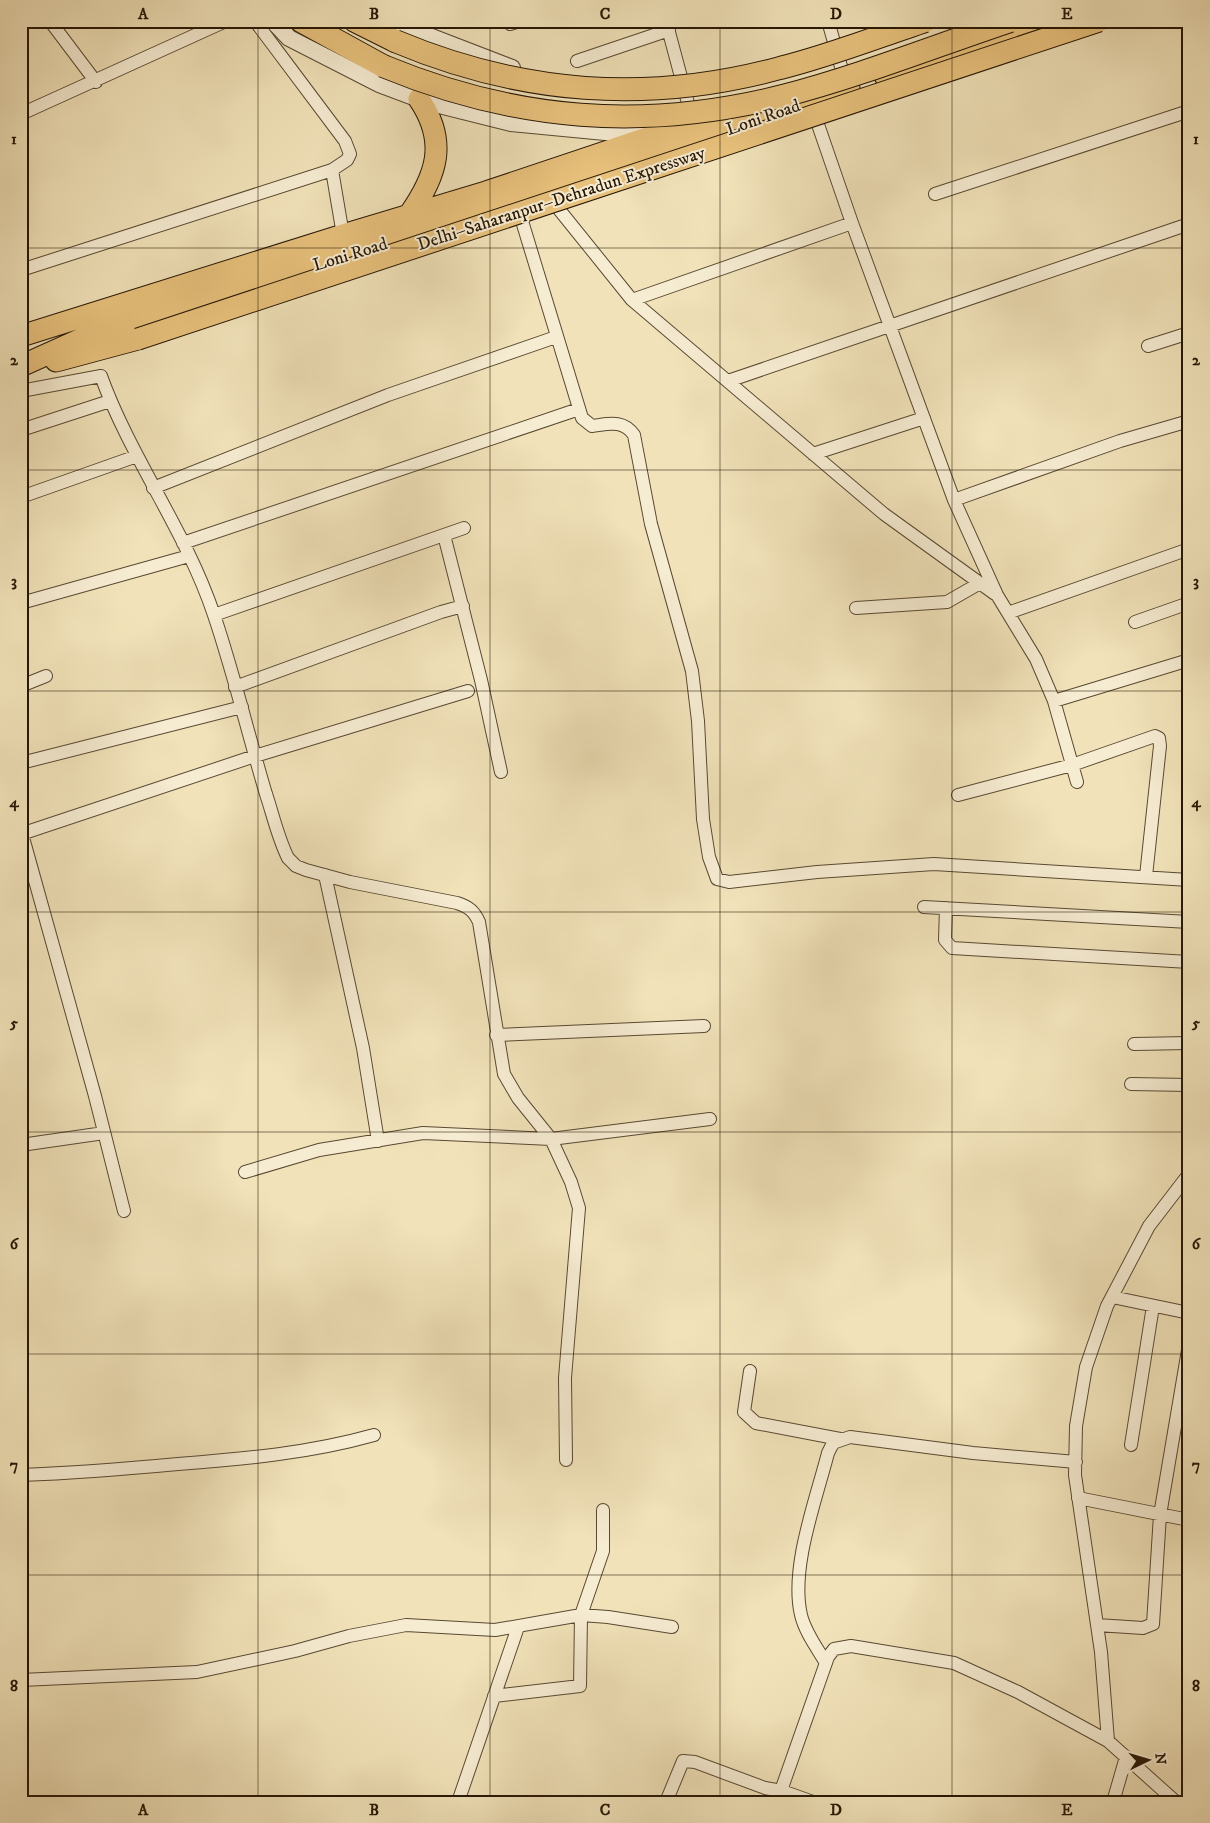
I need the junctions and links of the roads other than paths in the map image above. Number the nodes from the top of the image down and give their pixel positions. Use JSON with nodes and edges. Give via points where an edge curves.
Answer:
{"nodes":[{"id":1,"x":50,"y":21,"type":"edge"},
{"id":2,"x":226,"y":21,"type":"edge"},
{"id":3,"x":255,"y":21,"type":"edge"},
{"id":4,"x":274,"y":21,"type":"edge"},
{"id":5,"x":301,"y":21,"type":"edge"},
{"id":6,"x":355,"y":21,"type":"edge"},
{"id":7,"x":390,"y":21,"type":"edge"},
{"id":8,"x":828,"y":21,"type":"edge"},
{"id":9,"x":925,"y":21,"type":"edge"},
{"id":10,"x":989,"y":21,"type":"edge"},
{"id":11,"x":1010,"y":21,"type":"edge"},
{"id":12,"x":1051,"y":21,"type":"edge"},
{"id":13,"x":1099,"y":21,"type":"edge"},
{"id":14,"x":667,"y":26,"type":"edge"},
{"id":15,"x":577,"y":61,"type":"dead end"},
{"id":16,"x":842,"y":70,"type":"junction"},
{"id":17,"x":96,"y":82,"type":"junction"},
{"id":18,"x":419,"y":99,"type":"junction"},
{"id":19,"x":810,"y":101,"type":"junction"},
{"id":20,"x":1189,"y":111,"type":"edge"},
{"id":21,"x":21,"y":114,"type":"edge"},
{"id":22,"x":685,"y":132,"type":"junction"},
{"id":23,"x":657,"y":144,"type":"junction"},
{"id":24,"x":332,"y":170,"type":"junction"},
{"id":25,"x":544,"y":192,"type":"junction"},
{"id":26,"x":936,"y":194,"type":"dead end"},
{"id":27,"x":516,"y":201,"type":"junction"},
{"id":28,"x":409,"y":215,"type":"junction"},
{"id":29,"x":852,"y":223,"type":"junction"},
{"id":30,"x":1189,"y":224,"type":"edge"},
{"id":31,"x":343,"y":234,"type":"junction"},
{"id":32,"x":21,"y":270,"type":"edge"},
{"id":33,"x":632,"y":300,"type":"junction"},
{"id":34,"x":890,"y":326,"type":"junction"},
{"id":35,"x":1189,"y":333,"type":"edge"},
{"id":36,"x":21,"y":336,"type":"edge"},
{"id":37,"x":556,"y":338,"type":"junction"},
{"id":38,"x":1148,"y":346,"type":"dead end"},
{"id":39,"x":21,"y":366,"type":"edge"},
{"id":40,"x":21,"y":371,"type":"edge"},
{"id":41,"x":728,"y":381,"type":"junction"},
{"id":42,"x":21,"y":391,"type":"edge"},
{"id":43,"x":110,"y":401,"type":"junction"},
{"id":44,"x":578,"y":410,"type":"junction"},
{"id":45,"x":924,"y":418,"type":"junction"},
{"id":46,"x":1189,"y":420,"type":"edge"},
{"id":47,"x":21,"y":430,"type":"edge"},
{"id":48,"x":813,"y":454,"type":"junction"},
{"id":49,"x":137,"y":456,"type":"junction"},
{"id":50,"x":153,"y":488,"type":"junction"},
{"id":51,"x":21,"y":497,"type":"edge"},
{"id":52,"x":954,"y":500,"type":"junction"},
{"id":53,"x":464,"y":528,"type":"dead end"},
{"id":54,"x":444,"y":535,"type":"junction"},
{"id":55,"x":183,"y":543,"type":"junction"},
{"id":56,"x":1189,"y":549,"type":"edge"},
{"id":57,"x":189,"y":556,"type":"junction"},
{"id":58,"x":980,"y":583,"type":"junction"},
{"id":59,"x":997,"y":595,"type":"junction"},
{"id":60,"x":21,"y":603,"type":"edge"},
{"id":61,"x":1189,"y":603,"type":"edge"},
{"id":62,"x":463,"y":606,"type":"junction"},
{"id":63,"x":856,"y":608,"type":"dead end"},
{"id":64,"x":1008,"y":613,"type":"junction"},
{"id":65,"x":214,"y":615,"type":"junction"},
{"id":66,"x":1135,"y":622,"type":"dead end"},
{"id":67,"x":1189,"y":660,"type":"edge"},
{"id":68,"x":46,"y":676,"type":"dead end"},
{"id":69,"x":21,"y":686,"type":"edge"},
{"id":70,"x":235,"y":687,"type":"junction"},
{"id":71,"x":468,"y":691,"type":"dead end"},
{"id":72,"x":1054,"y":701,"type":"junction"},
{"id":73,"x":242,"y":708,"type":"junction"},
{"id":74,"x":255,"y":756,"type":"junction"},
{"id":75,"x":21,"y":763,"type":"edge"},
{"id":76,"x":1072,"y":765,"type":"junction"},
{"id":77,"x":501,"y":772,"type":"dead end"},
{"id":78,"x":1077,"y":782,"type":"dead end"},
{"id":79,"x":958,"y":796,"type":"dead end"},
{"id":80,"x":22,"y":834,"type":"edge"},
{"id":81,"x":325,"y":875,"type":"junction"},
{"id":82,"x":1146,"y":876,"type":"junction"},
{"id":83,"x":1189,"y":880,"type":"edge"},
{"id":84,"x":924,"y":907,"type":"dead end"},
{"id":85,"x":946,"y":908,"type":"junction"},
{"id":86,"x":1189,"y":922,"type":"edge"},
{"id":87,"x":1189,"y":962,"type":"edge"},
{"id":88,"x":704,"y":1026,"type":"dead end"},
{"id":89,"x":496,"y":1035,"type":"junction"},
{"id":90,"x":1189,"y":1043,"type":"edge"},
{"id":91,"x":1134,"y":1044,"type":"dead end"},
{"id":92,"x":1130,"y":1084,"type":"dead end"},
{"id":93,"x":1189,"y":1085,"type":"edge"},
{"id":94,"x":710,"y":1119,"type":"dead end"},
{"id":95,"x":104,"y":1133,"type":"junction"},
{"id":96,"x":551,"y":1139,"type":"junction"},
{"id":97,"x":378,"y":1141,"type":"junction"},
{"id":98,"x":21,"y":1145,"type":"edge"},
{"id":99,"x":245,"y":1172,"type":"dead end"},
{"id":100,"x":1188,"y":1176,"type":"edge"},
{"id":101,"x":124,"y":1211,"type":"dead end"},
{"id":102,"x":1112,"y":1297,"type":"junction"},
{"id":103,"x":1154,"y":1306,"type":"junction"},
{"id":104,"x":1189,"y":1313,"type":"edge"},
{"id":105,"x":1189,"y":1344,"type":"edge"},
{"id":106,"x":750,"y":1371,"type":"dead end"},
{"id":107,"x":374,"y":1435,"type":"dead end"},
{"id":108,"x":840,"y":1439,"type":"junction"},
{"id":109,"x":1131,"y":1445,"type":"dead end"},
{"id":110,"x":566,"y":1460,"type":"dead end"},
{"id":111,"x":1076,"y":1462,"type":"junction"},
{"id":112,"x":21,"y":1475,"type":"edge"},
{"id":113,"x":1078,"y":1498,"type":"junction"},
{"id":114,"x":602,"y":1510,"type":"dead end"},
{"id":115,"x":1160,"y":1515,"type":"junction"},
{"id":116,"x":1189,"y":1520,"type":"edge"},
{"id":117,"x":581,"y":1616,"type":"junction"},
{"id":118,"x":1097,"y":1626,"type":"junction"},
{"id":119,"x":672,"y":1627,"type":"dead end"},
{"id":120,"x":518,"y":1628,"type":"junction"},
{"id":121,"x":826,"y":1663,"type":"junction"},
{"id":122,"x":22,"y":1682,"type":"edge"},
{"id":123,"x":494,"y":1696,"type":"junction"},
{"id":124,"x":1108,"y":1741,"type":"junction"},
{"id":125,"x":1126,"y":1757,"type":"junction"},
{"id":126,"x":780,"y":1796,"type":"edge"},
{"id":127,"x":458,"y":1802,"type":"edge"},
{"id":128,"x":666,"y":1802,"type":"edge"},
{"id":129,"x":813,"y":1802,"type":"edge"},
{"id":130,"x":1113,"y":1802,"type":"edge"},
{"id":131,"x":1176,"y":1802,"type":"edge"}],
"edges":[{"from":1,"to":17,"type":"street"},
{"from":2,"to":17,"type":"street"},
{"from":3,"to":24,"type":"street","via":[[345,141],[350,154]]},
{"from":4,"to":18,"type":"street","via":[[289,38],[379,84]]},
{"from":5,"to":11,"type":"highway","bridge":true,"via":[[355,52],[445,90],[542,112],[610,118],[679,115],[786,95]]},
{"from":6,"to":9,"type":"highway","bridge":true,"via":[[424,53],[483,72],[546,85],[610,90],[676,87],[754,75],[813,59]]},
{"from":7,"to":22,"type":"street","via":[[507,67],[659,98]]},
{"from":8,"to":16,"type":"street"},
{"from":10,"to":16,"type":"highway","name":"Loni Road"},
{"from":12,"to":19,"type":"highway","name":"Loni Road"},
{"from":13,"to":40,"type":"highway","name":"Delhi–Saharanpur–Dehradun Expressway","bridge":true,"via":[[138,339]]},
{"from":14,"to":15,"type":"street"},
{"from":14,"to":22,"type":"street"},
{"from":16,"to":22,"type":"highway","name":"Loni Road"},
{"from":17,"to":21,"type":"street"},
{"from":18,"to":23,"type":"street","via":[[511,123]]},
{"from":18,"to":28,"type":"highway","via":[[435,128],[437,146],[430,175]]},
{"from":19,"to":22,"type":"highway","name":"Loni Road"},
{"from":19,"to":29,"type":"street"},
{"from":20,"to":26,"type":"street"},
{"from":22,"to":23,"type":"highway","name":"Loni Road"},
{"from":23,"to":25,"type":"highway","name":"Loni Road"},
{"from":23,"to":28,"type":"highway","name":"Loni Road"},
{"from":24,"to":31,"type":"street"},
{"from":24,"to":32,"type":"street"},
{"from":25,"to":27,"type":"highway","name":"Loni Road"},
{"from":25,"to":33,"type":"street"},
{"from":27,"to":37,"type":"street"},
{"from":27,"to":39,"type":"highway","name":"Loni Road","via":[[81,339]]},
{"from":28,"to":31,"type":"highway","name":"Loni Road"},
{"from":29,"to":33,"type":"street"},
{"from":29,"to":34,"type":"street"},
{"from":30,"to":34,"type":"street"},
{"from":31,"to":36,"type":"highway","name":"Loni Road"},
{"from":33,"to":41,"type":"street"},
{"from":34,"to":41,"type":"street"},
{"from":34,"to":45,"type":"street"},
{"from":35,"to":38,"type":"street"},
{"from":37,"to":44,"type":"street"},
{"from":37,"to":50,"type":"street","via":[[388,395]]},
{"from":41,"to":48,"type":"street"},
{"from":42,"to":43,"type":"street","via":[[100,376]]},
{"from":43,"to":47,"type":"street"},
{"from":43,"to":49,"type":"street"},
{"from":44,"to":55,"type":"street"},
{"from":44,"to":82,"type":"street","via":[[592,426],[622,424],[634,434],[651,524],[692,672],[703,819],[709,857],[717,879],[729,882],[934,864]]},
{"from":45,"to":48,"type":"street"},
{"from":45,"to":52,"type":"street"},
{"from":46,"to":52,"type":"street"},
{"from":48,"to":58,"type":"street","via":[[884,514]]},
{"from":49,"to":50,"type":"street"},
{"from":49,"to":51,"type":"street"},
{"from":50,"to":55,"type":"street"},
{"from":52,"to":59,"type":"street"},
{"from":53,"to":54,"type":"street"},
{"from":54,"to":62,"type":"street"},
{"from":54,"to":65,"type":"street"},
{"from":55,"to":57,"type":"street"},
{"from":56,"to":64,"type":"street"},
{"from":57,"to":60,"type":"street"},
{"from":57,"to":65,"type":"street"},
{"from":58,"to":59,"type":"street"},
{"from":58,"to":63,"type":"street","via":[[947,602]]},
{"from":59,"to":64,"type":"street"},
{"from":61,"to":66,"type":"street"},
{"from":62,"to":70,"type":"street"},
{"from":62,"to":77,"type":"street"},
{"from":64,"to":72,"type":"street","via":[[1036,659]]},
{"from":65,"to":70,"type":"street"},
{"from":67,"to":72,"type":"street"},
{"from":68,"to":69,"type":"street"},
{"from":70,"to":73,"type":"street"},
{"from":71,"to":74,"type":"street"},
{"from":72,"to":76,"type":"street"},
{"from":73,"to":74,"type":"street"},
{"from":73,"to":75,"type":"street"},
{"from":74,"to":80,"type":"street"},
{"from":74,"to":81,"type":"street","via":[[288,858],[296,866]]},
{"from":76,"to":78,"type":"street"},
{"from":76,"to":79,"type":"street"},
{"from":76,"to":82,"type":"street","via":[[1151,736],[1159,738]]},
{"from":80,"to":95,"type":"street"},
{"from":81,"to":89,"type":"street","via":[[457,903],[474,912],[479,922]]},
{"from":81,"to":97,"type":"street"},
{"from":82,"to":83,"type":"street"},
{"from":84,"to":85,"type":"street"},
{"from":85,"to":86,"type":"street"},
{"from":85,"to":87,"type":"street","via":[[945,940],[952,948]]},
{"from":88,"to":89,"type":"street"},
{"from":89,"to":96,"type":"street","via":[[509,1085]]},
{"from":90,"to":91,"type":"street"},
{"from":92,"to":93,"type":"street"},
{"from":94,"to":96,"type":"street"},
{"from":95,"to":98,"type":"street"},
{"from":95,"to":101,"type":"street"},
{"from":96,"to":97,"type":"street","via":[[423,1133]]},
{"from":96,"to":110,"type":"street","via":[[577,1199],[580,1216],[565,1378]]},
{"from":97,"to":99,"type":"street","via":[[319,1150]]},
{"from":100,"to":102,"type":"street","via":[[1148,1226]]},
{"from":102,"to":103,"type":"street"},
{"from":102,"to":111,"type":"street","via":[[1086,1367],[1076,1426]]},
{"from":103,"to":104,"type":"street"},
{"from":103,"to":109,"type":"street"},
{"from":105,"to":115,"type":"street"},
{"from":106,"to":108,"type":"street","via":[[744,1412],[756,1423]]},
{"from":107,"to":112,"type":"street","via":[[335,1446],[277,1455]]},
{"from":108,"to":111,"type":"street","via":[[850,1437]]},
{"from":108,"to":121,"type":"street","via":[[832,1443],[828,1453],[799,1575],[802,1616]]},
{"from":111,"to":113,"type":"street"},
{"from":113,"to":115,"type":"street"},
{"from":113,"to":118,"type":"street"},
{"from":114,"to":117,"type":"street","via":[[602,1551]]},
{"from":115,"to":116,"type":"street"},
{"from":115,"to":118,"type":"street","via":[[1154,1624],[1143,1628]]},
{"from":117,"to":119,"type":"street"},
{"from":117,"to":120,"type":"street"},
{"from":117,"to":123,"type":"street","via":[[580,1686]]},
{"from":118,"to":124,"type":"street"},
{"from":120,"to":122,"type":"street","via":[[495,1630],[406,1625],[213,1670]]},
{"from":120,"to":123,"type":"street"},
{"from":121,"to":124,"type":"street","via":[[834,1649],[851,1646],[954,1663],[1018,1692]]},
{"from":121,"to":126,"type":"street"},
{"from":123,"to":127,"type":"street"},
{"from":124,"to":125,"type":"street"},
{"from":125,"to":130,"type":"street"},
{"from":125,"to":131,"type":"street"},
{"from":126,"to":128,"type":"street","via":[[695,1762],[683,1761]]},
{"from":126,"to":129,"type":"street"}]}
